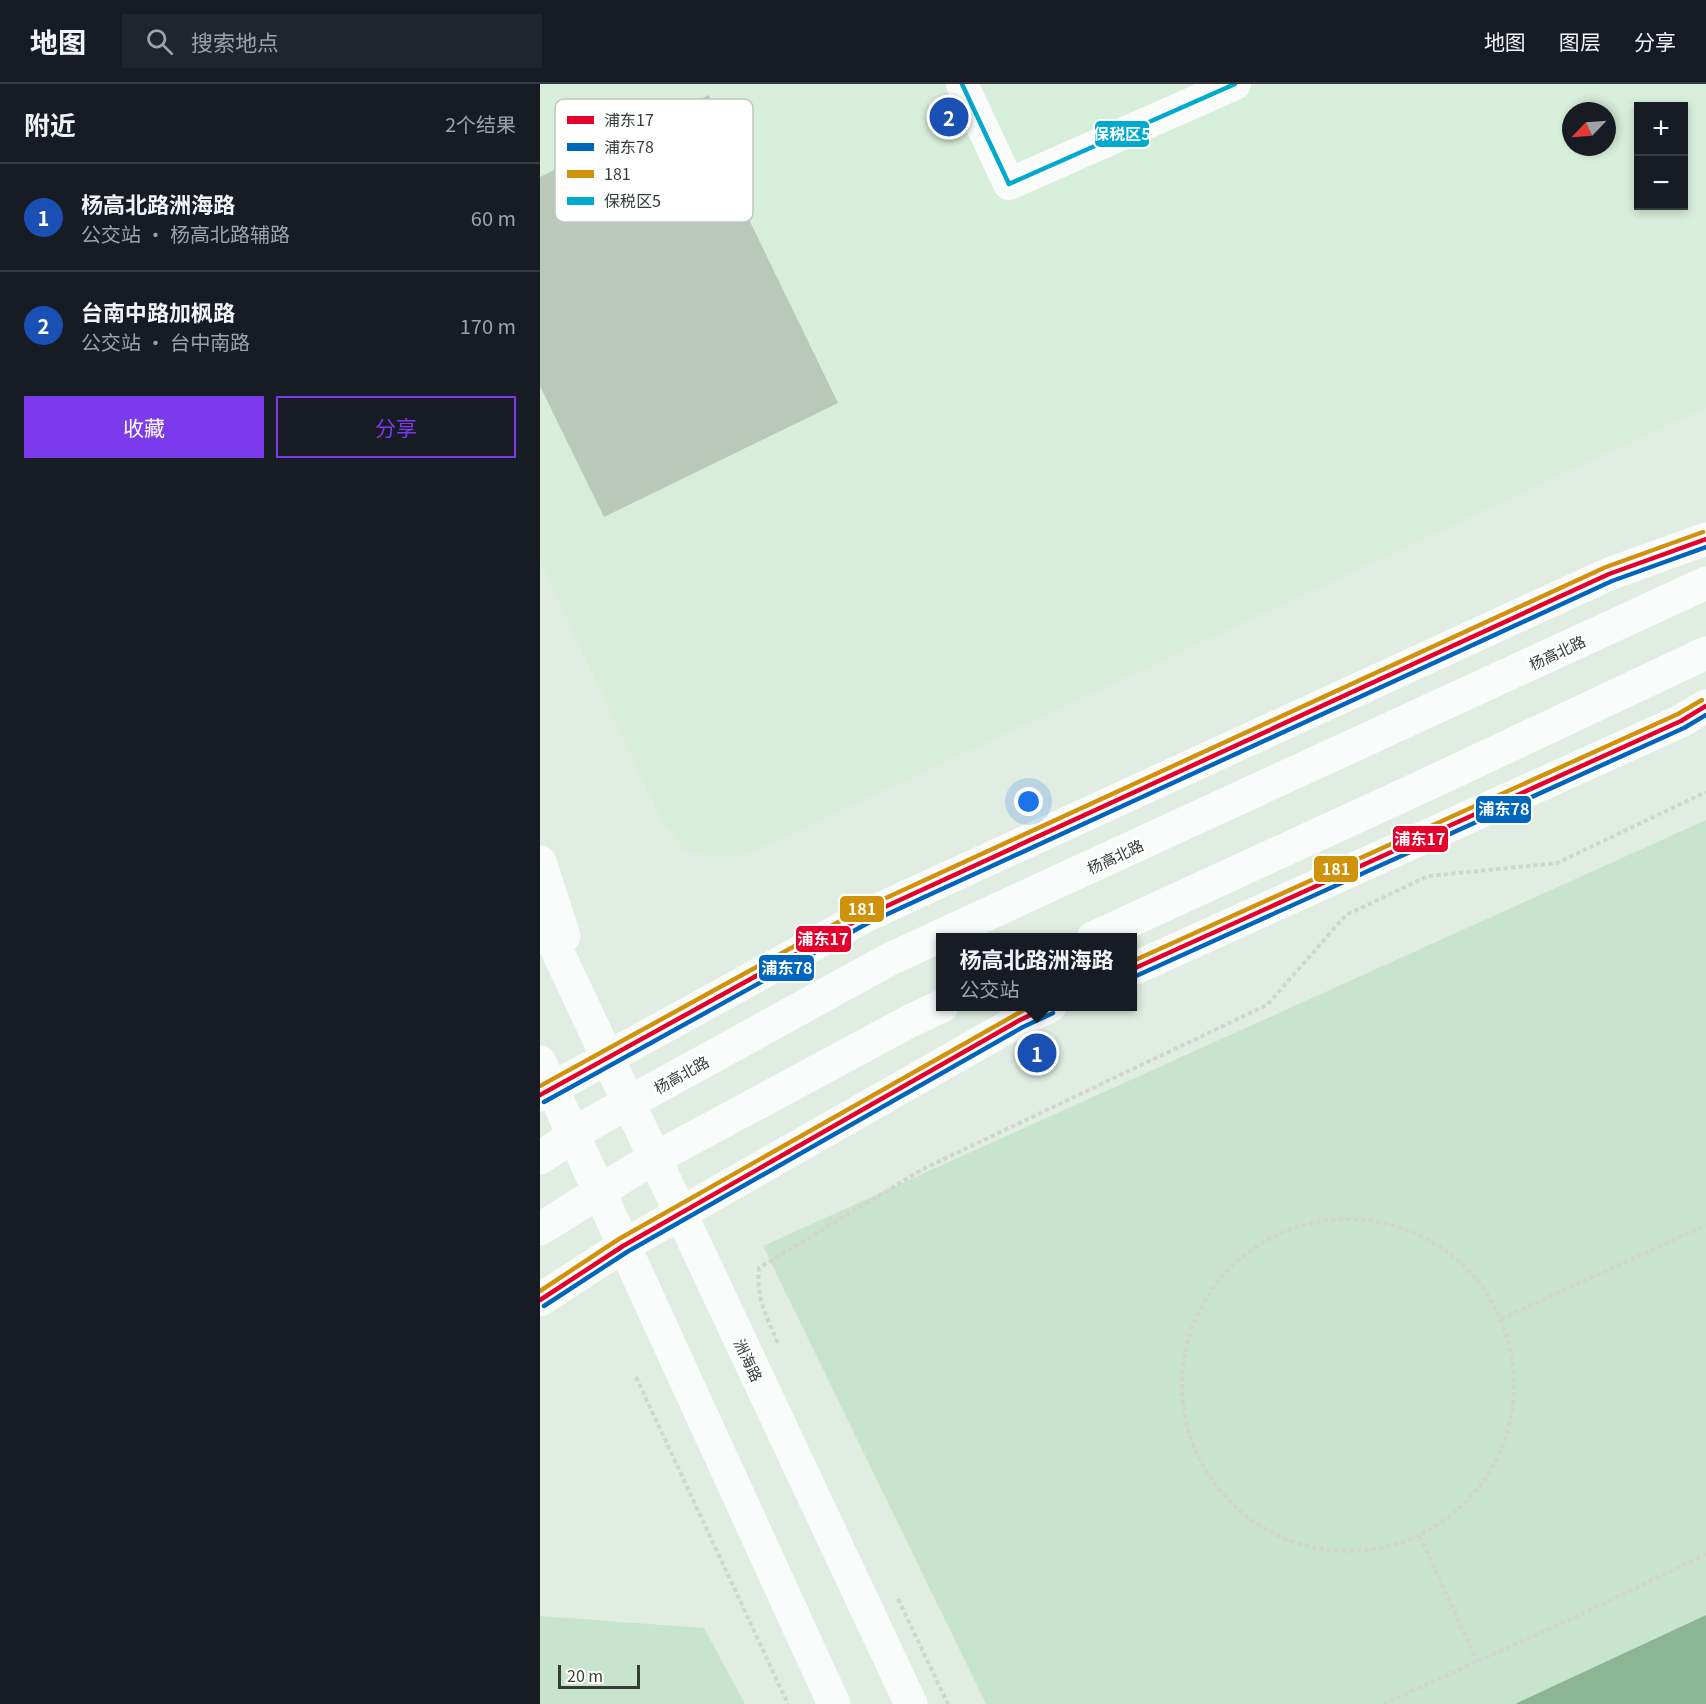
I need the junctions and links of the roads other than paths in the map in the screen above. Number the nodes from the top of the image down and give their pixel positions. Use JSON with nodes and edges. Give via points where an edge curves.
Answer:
{"nodes":[{"id":1,"x":962,"y":84,"type":"edge"},
{"id":2,"x":1235,"y":84,"type":"edge"},
{"id":3,"x":1706,"y":539,"type":"edge"},
{"id":4,"x":1706,"y":583,"type":"edge"},
{"id":5,"x":1706,"y":653,"type":"edge"},
{"id":6,"x":1706,"y":706,"type":"edge"},
{"id":7,"x":540,"y":862,"type":"edge"},
{"id":8,"x":540,"y":914,"type":"edge"},
{"id":9,"x":947,"y":933,"type":"edge"},
{"id":10,"x":1104,"y":933,"type":"edge"},
{"id":11,"x":936,"y":938,"type":"edge"},
{"id":12,"x":1137,"y":967,"type":"edge"},
{"id":13,"x":936,"y":1009,"type":"edge"},
{"id":14,"x":1039,"y":1011,"type":"edge"},
{"id":15,"x":589,"y":1015,"type":"junction"},
{"id":16,"x":607,"y":1056,"type":"junction"},
{"id":17,"x":544,"y":1081,"type":"edge"},
{"id":18,"x":540,"y":1158,"type":"edge"},
{"id":19,"x":681,"y":1214,"type":"junction"},
{"id":20,"x":540,"y":1229,"type":"edge"},
{"id":21,"x":623,"y":1246,"type":"junction"},
{"id":22,"x":540,"y":1300,"type":"edge"},
{"id":23,"x":834,"y":1704,"type":"edge"},
{"id":24,"x":911,"y":1704,"type":"edge"}],
"edges":[{"from":1,"to":2,"type":"street","via":[[1009,184]]},
{"from":3,"to":16,"type":"main road","via":[[1609,574],[865,916]]},
{"from":4,"to":9,"type":"main road","name":"杨高北路"},
{"from":5,"to":10,"type":"main road"},
{"from":6,"to":12,"type":"main road","via":[[1681,721]]},
{"from":7,"to":15,"type":"main road","name":"洲海路"},
{"from":8,"to":15,"type":"main road","name":"洲海路"},
{"from":11,"to":18,"type":"main road","name":"杨高北路","via":[[890,959],[591,1124]]},
{"from":13,"to":20,"type":"main road","via":[[637,1167]]},
{"from":14,"to":19,"type":"main road"},
{"from":15,"to":16,"type":"main road","name":"洲海路"},
{"from":16,"to":17,"type":"main road"},
{"from":16,"to":19,"type":"main road","name":"洲海路"},
{"from":17,"to":21,"type":"main road"},
{"from":19,"to":21,"type":"main road"},
{"from":19,"to":24,"type":"main road","name":"洲海路"},
{"from":21,"to":22,"type":"main road"},
{"from":21,"to":23,"type":"main road"}]}
